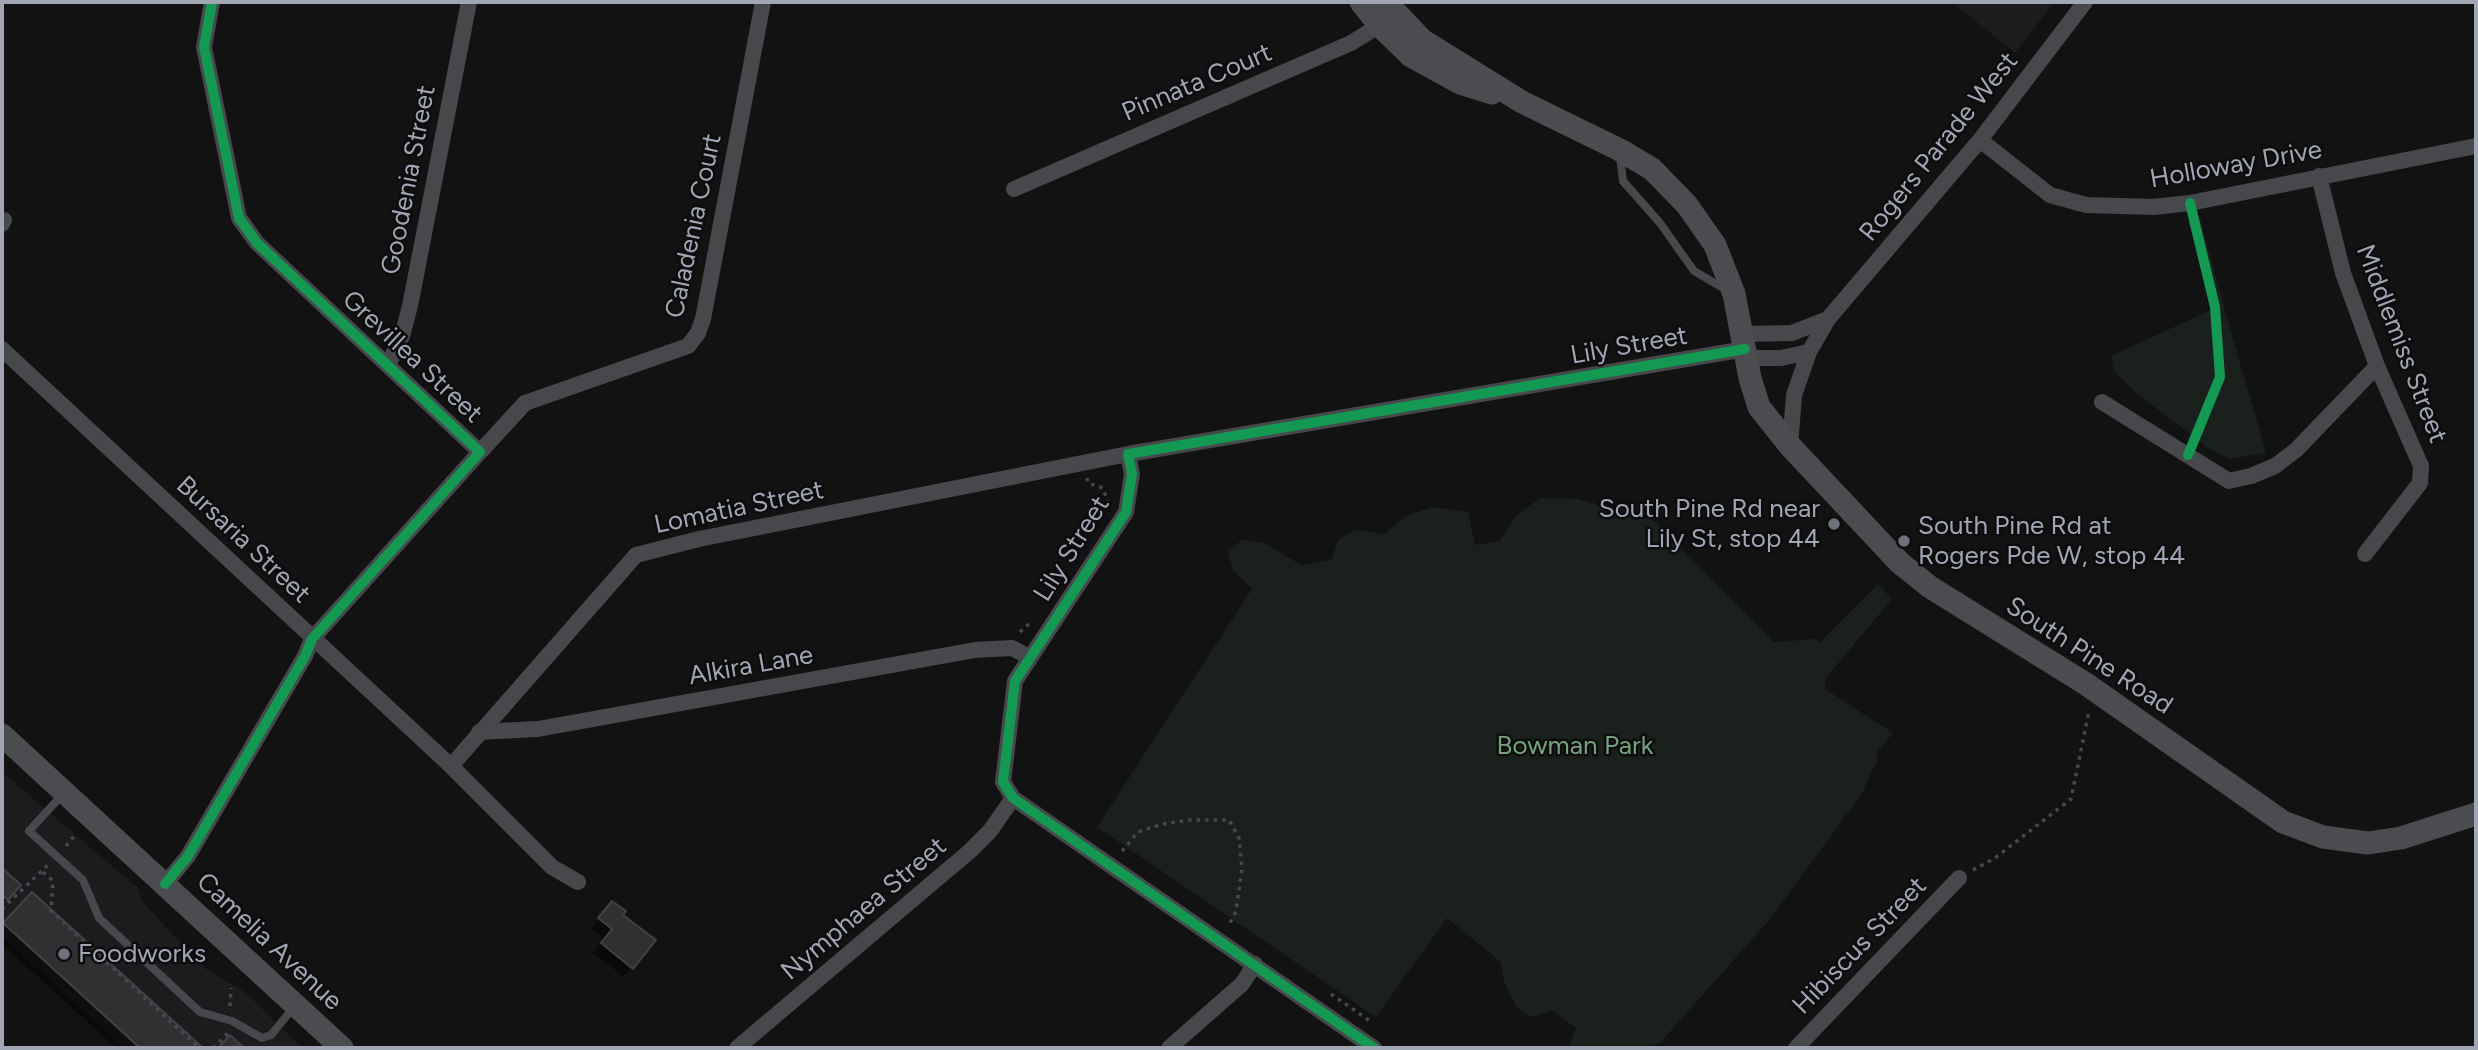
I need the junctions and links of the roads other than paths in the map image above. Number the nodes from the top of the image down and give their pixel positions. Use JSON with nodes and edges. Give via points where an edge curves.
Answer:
{"nodes":[{"id":1,"x":212,"y":2,"type":"edge"},
{"id":2,"x":469,"y":2,"type":"edge"},
{"id":3,"x":763,"y":2,"type":"edge"},
{"id":4,"x":1361,"y":2,"type":"edge"},
{"id":5,"x":2085,"y":2,"type":"edge"},
{"id":6,"x":1387,"y":14,"type":"edge"},
{"id":7,"x":1980,"y":140,"type":"junction"},
{"id":8,"x":2476,"y":146,"type":"edge"},
{"id":9,"x":1620,"y":150,"type":"junction"},
{"id":10,"x":2319,"y":176,"type":"junction"},
{"id":11,"x":1014,"y":189,"type":"dead end"},
{"id":12,"x":1734,"y":294,"type":"junction"},
{"id":13,"x":1828,"y":319,"type":"junction"},
{"id":14,"x":1744,"y":347,"type":"junction"},
{"id":15,"x":2,"y":349,"type":"edge"},
{"id":16,"x":1809,"y":352,"type":"junction"},
{"id":17,"x":388,"y":365,"type":"junction"},
{"id":18,"x":2377,"y":366,"type":"junction"},
{"id":19,"x":2102,"y":402,"type":"dead end"},
{"id":20,"x":1790,"y":446,"type":"junction"},
{"id":21,"x":480,"y":452,"type":"junction"},
{"id":22,"x":1128,"y":454,"type":"junction"},
{"id":23,"x":2365,"y":554,"type":"dead end"},
{"id":24,"x":312,"y":639,"type":"junction"},
{"id":25,"x":1029,"y":657,"type":"junction"},
{"id":26,"x":479,"y":732,"type":"junction"},
{"id":27,"x":2,"y":735,"type":"edge"},
{"id":28,"x":451,"y":766,"type":"junction"},
{"id":29,"x":65,"y":792,"type":"junction"},
{"id":30,"x":1013,"y":798,"type":"junction"},
{"id":31,"x":2476,"y":814,"type":"edge"},
{"id":32,"x":1959,"y":878,"type":"road end"},
{"id":33,"x":578,"y":882,"type":"dead end"},
{"id":34,"x":165,"y":884,"type":"junction"},
{"id":35,"x":1255,"y":964,"type":"junction"},
{"id":36,"x":295,"y":1006,"type":"junction"},
{"id":37,"x":342,"y":1048,"type":"edge"},
{"id":38,"x":737,"y":1048,"type":"edge"},
{"id":39,"x":1169,"y":1048,"type":"edge"},
{"id":40,"x":1374,"y":1048,"type":"edge"},
{"id":41,"x":1796,"y":1048,"type":"edge"}],
"edges":[{"from":1,"to":17,"type":"street","name":"Grevillea Street","via":[[204,47],[239,218],[257,243]]},
{"from":2,"to":17,"type":"street","name":"Goodenia Street","via":[[410,306]]},
{"from":3,"to":21,"type":"street","name":"Caladenia Court","via":[[698,333],[688,346],[525,403]]},
{"from":4,"to":6,"type":"main road","name":"South Pine Road"},
{"from":5,"to":7,"type":"street","name":"Rogers Parade West"},
{"from":6,"to":9,"type":"main road","name":"South Pine Road","via":[[1522,102]]},
{"from":6,"to":11,"type":"street","name":"Pinnata Court","via":[[1343,46]]},
{"from":7,"to":10,"type":"street","name":"Holloway Drive","via":[[2050,195],[2086,205],[2190,203]]},
{"from":7,"to":13,"type":"street","name":"Rogers Parade West"},
{"from":8,"to":10,"type":"street","name":"Holloway Drive"},
{"from":9,"to":12,"type":"main road","name":"South Pine Road","via":[[1651,169],[1687,205],[1715,245]]},
{"from":9,"to":12,"type":"lane","via":[[1623,181],[1694,271]]},
{"from":10,"to":18,"type":"street","name":"Middlemiss Street","via":[[2343,273]]},
{"from":12,"to":14,"type":"main road","name":"South Pine Road"},
{"from":13,"to":14,"type":"street","name":"Rogers Parade West"},
{"from":13,"to":16,"type":"street","name":"Rogers Parade West"},
{"from":14,"to":16,"type":"street","via":[[1781,358]]},
{"from":14,"to":20,"type":"main road","name":"South Pine Road","via":[[1759,407]]},
{"from":14,"to":22,"type":"street","name":"Lily Street"},
{"from":15,"to":24,"type":"street","name":"Bursaria Street"},
{"from":16,"to":20,"type":"street","name":"Rogers Parade West","via":[[1794,395]]},
{"from":17,"to":21,"type":"street","name":"Grevillea Street"},
{"from":18,"to":19,"type":"street","via":[[2275,466],[2229,481]]},
{"from":18,"to":23,"type":"street","name":"Middlemiss Street","via":[[2416,449],[2420,483]]},
{"from":20,"to":31,"type":"main road","name":"South Pine Road","via":[[1900,562],[1930,587],[2086,684],[2283,822],[2323,837],[2368,843],[2401,838]]},
{"from":21,"to":24,"type":"street","name":"Grevillea Street"},
{"from":22,"to":25,"type":"street","name":"Lily Street","via":[[1132,474],[1126,512]]},
{"from":22,"to":26,"type":"street","name":"Lomatia Street","via":[[699,538],[636,555]]},
{"from":24,"to":28,"type":"street","name":"Bursaria Street"},
{"from":24,"to":34,"type":"street","name":"Grevillea Street","via":[[188,856]]},
{"from":25,"to":26,"type":"street","name":"Alkira Lane","via":[[1012,648],[975,650],[538,729]]},
{"from":25,"to":30,"type":"street","name":"Lily Street","via":[[1016,681],[1005,754],[1003,782]]},
{"from":26,"to":28,"type":"street","name":"Lomatia Street"},
{"from":27,"to":29,"type":"main road","name":"Camelia Avenue"},
{"from":28,"to":33,"type":"street","name":"Bursaria Street","via":[[552,867]]},
{"from":29,"to":34,"type":"main road","name":"Camelia Avenue"},
{"from":29,"to":36,"type":"lane","via":[[29,831],[83,880],[92,909],[109,927],[200,1012],[232,1021],[262,1038],[271,1035]]},
{"from":30,"to":35,"type":"street"},
{"from":30,"to":38,"type":"street","name":"Nymphaea Street","via":[[970,851]]},
{"from":32,"to":41,"type":"street","name":"Hibiscus Street"},
{"from":34,"to":36,"type":"main road","name":"Camelia Avenue"},
{"from":35,"to":39,"type":"street","via":[[1242,984]]},
{"from":35,"to":40,"type":"street"},
{"from":36,"to":37,"type":"main road","name":"Camelia Avenue"}]}
